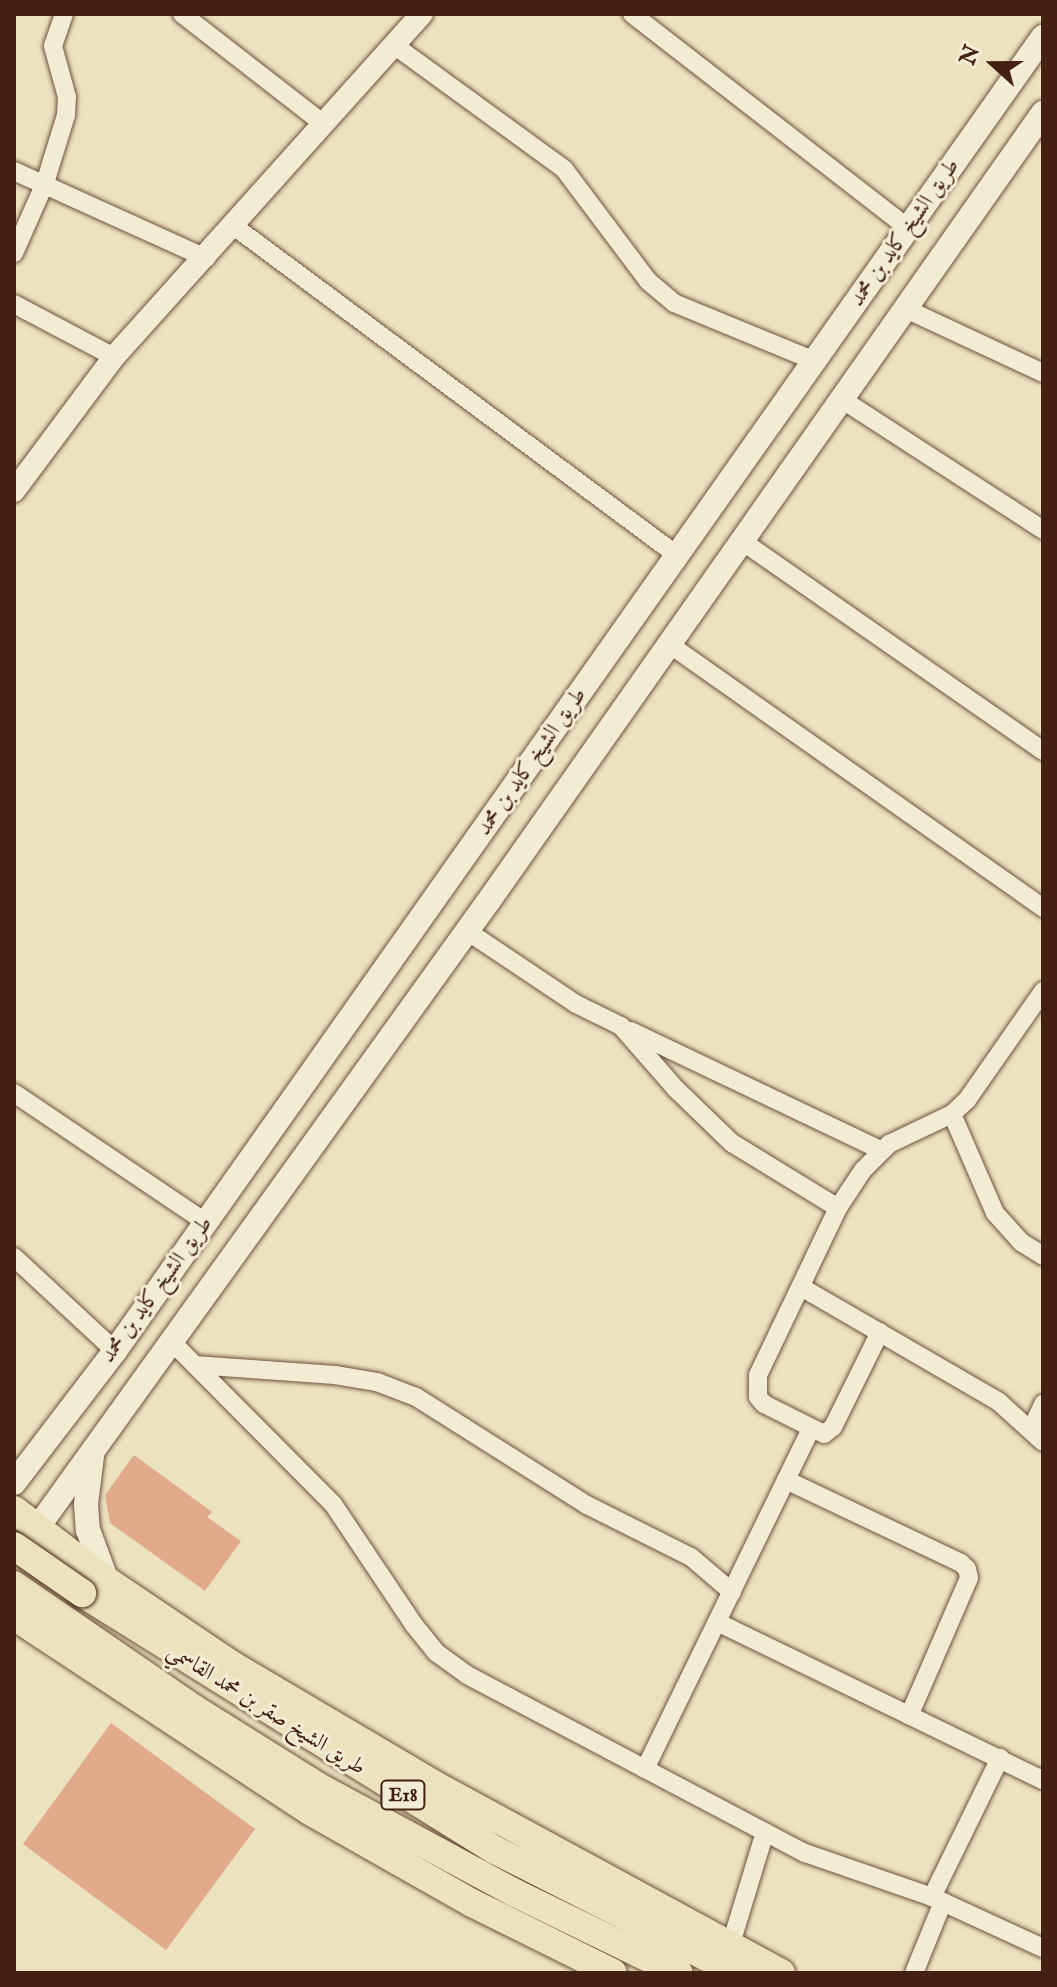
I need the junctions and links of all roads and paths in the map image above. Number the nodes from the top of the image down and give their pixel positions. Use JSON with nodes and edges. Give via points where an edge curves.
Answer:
{"nodes":[{"id":1,"x":182,"y":14,"type":"edge"},
{"id":2,"x":422,"y":14,"type":"edge"},
{"id":3,"x":632,"y":14,"type":"edge"},
{"id":4,"x":59,"y":15,"type":"edge"},
{"id":5,"x":1043,"y":37,"type":"edge"},
{"id":6,"x":394,"y":45,"type":"junction"},
{"id":7,"x":1043,"y":113,"type":"edge"},
{"id":8,"x":324,"y":124,"type":"junction"},
{"id":9,"x":14,"y":171,"type":"edge"},
{"id":10,"x":45,"y":183,"type":"junction"},
{"id":11,"x":235,"y":227,"type":"junction"},
{"id":12,"x":908,"y":228,"type":"junction"},
{"id":13,"x":14,"y":253,"type":"edge"},
{"id":14,"x":206,"y":258,"type":"junction"},
{"id":15,"x":14,"y":304,"type":"edge"},
{"id":16,"x":906,"y":309,"type":"junction"},
{"id":17,"x":114,"y":357,"type":"junction"},
{"id":18,"x":815,"y":361,"type":"junction"},
{"id":19,"x":1043,"y":373,"type":"edge"},
{"id":20,"x":843,"y":400,"type":"junction"},
{"id":21,"x":766,"y":431,"type":"junction"},
{"id":22,"x":802,"y":455,"type":"junction"},
{"id":23,"x":14,"y":491,"type":"edge"},
{"id":24,"x":1043,"y":530,"type":"edge"},
{"id":25,"x":742,"y":541,"type":"junction"},
{"id":26,"x":678,"y":556,"type":"junction"},
{"id":27,"x":669,"y":644,"type":"junction"},
{"id":28,"x":1043,"y":751,"type":"edge"},
{"id":29,"x":1043,"y":908,"type":"edge"},
{"id":30,"x":467,"y":931,"type":"junction"},
{"id":31,"x":1043,"y":991,"type":"edge"},
{"id":32,"x":621,"y":1026,"type":"junction"},
{"id":33,"x":14,"y":1093,"type":"edge"},
{"id":34,"x":952,"y":1114,"type":"junction"},
{"id":35,"x":881,"y":1150,"type":"junction"},
{"id":36,"x":838,"y":1208,"type":"junction"},
{"id":37,"x":205,"y":1222,"type":"junction"},
{"id":38,"x":1043,"y":1256,"type":"edge"},
{"id":39,"x":14,"y":1257,"type":"edge"},
{"id":40,"x":801,"y":1287,"type":"junction"},
{"id":41,"x":880,"y":1332,"type":"junction"},
{"id":42,"x":170,"y":1340,"type":"junction"},
{"id":43,"x":115,"y":1351,"type":"junction"},
{"id":44,"x":195,"y":1365,"type":"junction"},
{"id":45,"x":1043,"y":1404,"type":"edge"},
{"id":46,"x":811,"y":1429,"type":"junction"},
{"id":47,"x":52,"y":1431,"type":"junction"},
{"id":48,"x":1037,"y":1436,"type":"edge"},
{"id":49,"x":93,"y":1450,"type":"junction"},
{"id":50,"x":14,"y":1453,"type":"edge"},
{"id":51,"x":786,"y":1480,"type":"junction"},
{"id":52,"x":14,"y":1483,"type":"edge"},
{"id":53,"x":14,"y":1510,"type":"edge"},
{"id":54,"x":38,"y":1527,"type":"junction"},
{"id":55,"x":14,"y":1546,"type":"edge"},
{"id":56,"x":14,"y":1559,"type":"edge"},
{"id":57,"x":14,"y":1585,"type":"edge"},
{"id":58,"x":94,"y":1587,"type":"junction"},
{"id":59,"x":732,"y":1592,"type":"junction"},
{"id":60,"x":14,"y":1616,"type":"edge"},
{"id":61,"x":717,"y":1622,"type":"junction"},
{"id":62,"x":55,"y":1630,"type":"junction"},
{"id":63,"x":14,"y":1636,"type":"edge"},
{"id":64,"x":909,"y":1716,"type":"junction"},
{"id":65,"x":1000,"y":1758,"type":"junction"},
{"id":66,"x":645,"y":1769,"type":"junction"},
{"id":67,"x":1043,"y":1780,"type":"edge"},
{"id":68,"x":765,"y":1832,"type":"junction"},
{"id":69,"x":938,"y":1899,"type":"junction"},
{"id":70,"x":1042,"y":1946,"type":"edge"},
{"id":71,"x":734,"y":1960,"type":"edge"},
{"id":72,"x":613,"y":1973,"type":"edge"},
{"id":73,"x":679,"y":1973,"type":"edge"},
{"id":74,"x":781,"y":1973,"type":"edge"},
{"id":75,"x":914,"y":1973,"type":"edge"}],
"edges":[{"from":1,"to":8,"type":"street"},
{"from":2,"to":6,"type":"street"},
{"from":3,"to":12,"type":"street"},
{"from":4,"to":10,"type":"street","via":[[53,46],[67,97],[66,115]]},
{"from":5,"to":12,"type":"main road","name":"طريق الشيخ كايد بن محمد"},
{"from":6,"to":8,"type":"street"},
{"from":6,"to":18,"type":"street","via":[[564,169],[648,281],[674,303]]},
{"from":7,"to":16,"type":"main road","name":"طريق الشيخ كايد بن محمد"},
{"from":8,"to":11,"type":"street"},
{"from":9,"to":10,"type":"street"},
{"from":10,"to":13,"type":"street"},
{"from":10,"to":14,"type":"street"},
{"from":11,"to":14,"type":"street"},
{"from":11,"to":26,"type":"street"},
{"from":12,"to":18,"type":"main road","name":"طريق الشيخ كايد بن محمد"},
{"from":14,"to":17,"type":"street"},
{"from":15,"to":17,"type":"street"},
{"from":16,"to":19,"type":"street"},
{"from":16,"to":20,"type":"main road","name":"طريق الشيخ كايد بن محمد"},
{"from":17,"to":23,"type":"street"},
{"from":18,"to":21,"type":"main road","name":"طريق الشيخ كايد بن محمد"},
{"from":20,"to":22,"type":"main road","name":"طريق الشيخ كايد بن محمد"},
{"from":20,"to":24,"type":"street"},
{"from":21,"to":22,"type":"main road"},
{"from":21,"to":26,"type":"main road","name":"طريق الشيخ كايد بن محمد"},
{"from":22,"to":25,"type":"main road","name":"طريق الشيخ كايد بن محمد"},
{"from":25,"to":27,"type":"main road","name":"طريق الشيخ كايد بن محمد"},
{"from":25,"to":28,"type":"street"},
{"from":26,"to":37,"type":"main road","name":"طريق الشيخ كايد بن محمد"},
{"from":27,"to":29,"type":"street"},
{"from":27,"to":30,"type":"main road","name":"طريق الشيخ كايد بن محمد"},
{"from":30,"to":32,"type":"street","via":[[576,1004]]},
{"from":30,"to":42,"type":"main road","name":"طريق الشيخ كايد بن محمد"},
{"from":31,"to":34,"type":"street","via":[[980,1083]]},
{"from":32,"to":35,"type":"street"},
{"from":32,"to":36,"type":"street","via":[[732,1143]]},
{"from":33,"to":37,"type":"street"},
{"from":34,"to":35,"type":"street"},
{"from":34,"to":38,"type":"street","via":[[995,1213],[1021,1242]]},
{"from":35,"to":36,"type":"street"},
{"from":36,"to":40,"type":"street"},
{"from":37,"to":43,"type":"main road","name":"طريق الشيخ كايد بن محمد"},
{"from":39,"to":43,"type":"street"},
{"from":40,"to":41,"type":"street"},
{"from":40,"to":46,"type":"street","via":[[757,1387],[764,1404]]},
{"from":41,"to":46,"type":"street","via":[[833,1427],[824,1434]]},
{"from":41,"to":48,"type":"street","via":[[999,1402]]},
{"from":42,"to":44,"type":"street"},
{"from":42,"to":49,"type":"main road","name":"طريق الشيخ كايد بن محمد"},
{"from":43,"to":47,"type":"main road","name":"طريق الشيخ كايد بن محمد"},
{"from":44,"to":59,"type":"street","via":[[335,1375],[377,1382],[416,1397],[587,1505],[691,1557]]},
{"from":44,"to":66,"type":"street","via":[[333,1504],[437,1653],[467,1675]]},
{"from":45,"to":48,"type":"street"},
{"from":46,"to":51,"type":"street"},
{"from":47,"to":50,"type":"main road"},
{"from":47,"to":52,"type":"main road","name":"طريق الشيخ كايد بن محمد"},
{"from":49,"to":54,"type":"main road","name":"طريق الشيخ كايد بن محمد"},
{"from":49,"to":58,"type":"main road","via":[[87,1477]]},
{"from":51,"to":59,"type":"street"},
{"from":51,"to":64,"type":"street","via":[[967,1569],[969,1578]]},
{"from":53,"to":54,"type":"main road"},
{"from":54,"to":56,"type":"main road"},
{"from":54,"to":58,"type":"main road"},
{"from":55,"to":58,"type":"main road","name":"طريق الشيخ صقر بن محمد القاسمي","number":"E18","bridge":true},
{"from":57,"to":62,"type":"main road","name":"طريق الشيخ صقر بن محمد القاسمي","number":"E18"},
{"from":58,"to":71,"type":"main road","name":"طريق الشيخ صقر بن محمد القاسمي","number":"E18","via":[[495,1850]]},
{"from":59,"to":61,"type":"street"},
{"from":60,"to":62,"type":"main road"},
{"from":61,"to":64,"type":"street"},
{"from":61,"to":66,"type":"street"},
{"from":62,"to":63,"type":"main road"},
{"from":62,"to":72,"type":"main road","via":[[310,1811],[472,1903]]},
{"from":62,"to":73,"type":"main road","name":"طريق الشيخ صقر بن محمد القاسمي","number":"E18","via":[[317,1786],[515,1893]]},
{"from":64,"to":65,"type":"street"},
{"from":65,"to":67,"type":"street"},
{"from":65,"to":69,"type":"street"},
{"from":66,"to":68,"type":"street"},
{"from":68,"to":69,"type":"street","via":[[805,1853]]},
{"from":68,"to":71,"type":"street"},
{"from":69,"to":70,"type":"street"},
{"from":69,"to":75,"type":"street"},
{"from":71,"to":74,"type":"main road","name":"طريق الشيخ صقر بن محمد القاسمي"}]}
